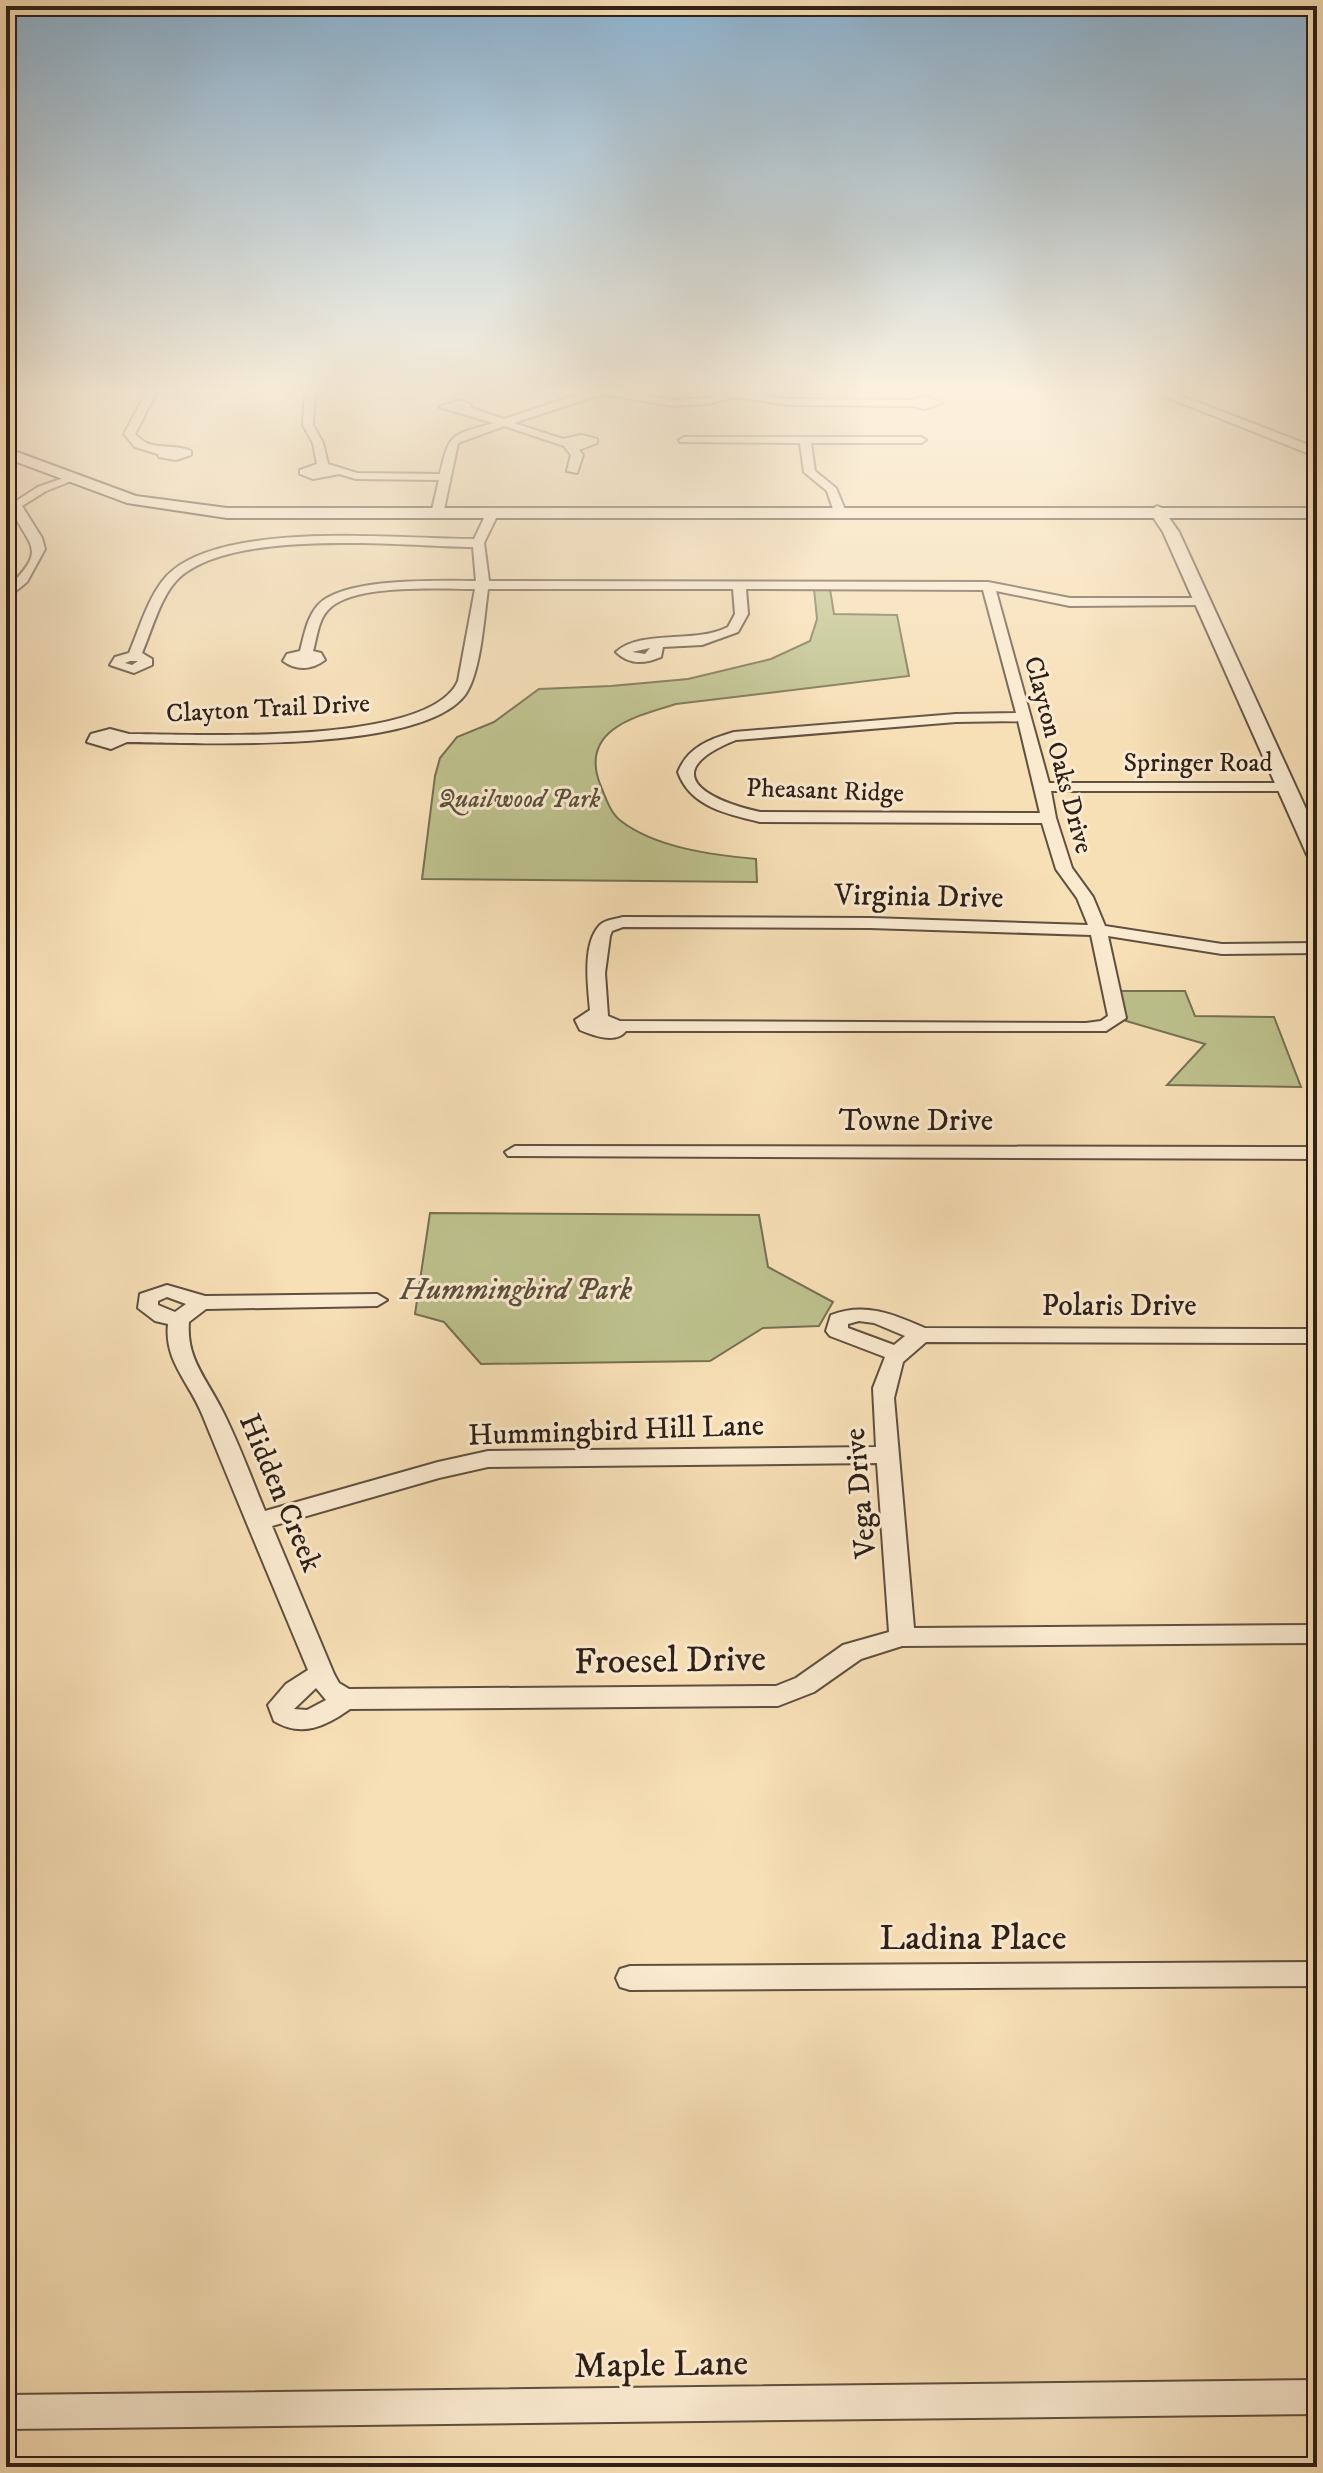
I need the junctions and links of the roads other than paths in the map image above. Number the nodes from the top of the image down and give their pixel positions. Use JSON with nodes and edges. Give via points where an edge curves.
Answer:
{"nodes":[{"id":1,"x":12,"y":506,"type":"edge"},
{"id":2,"x":174,"y":506,"type":"edge"},
{"id":3,"x":439,"y":506,"type":"edge"},
{"id":4,"x":838,"y":506,"type":"edge"},
{"id":5,"x":1157,"y":511,"type":"junction"},
{"id":6,"x":840,"y":512,"type":"junction"},
{"id":7,"x":1216,"y":512,"type":"junction"},
{"id":8,"x":1317,"y":513,"type":"edge"},
{"id":9,"x":437,"y":514,"type":"junction"},
{"id":10,"x":492,"y":514,"type":"junction"},
{"id":11,"x":1169,"y":529,"type":"junction"},
{"id":12,"x":478,"y":543,"type":"junction"},
{"id":13,"x":482,"y":586,"type":"junction"},
{"id":14,"x":739,"y":586,"type":"junction"},
{"id":15,"x":988,"y":586,"type":"junction"},
{"id":16,"x":6,"y":595,"type":"edge"},
{"id":17,"x":1202,"y":601,"type":"junction"},
{"id":18,"x":635,"y":645,"type":"dead end"},
{"id":19,"x":306,"y":654,"type":"dead end"},
{"id":20,"x":134,"y":657,"type":"dead end"},
{"id":21,"x":1023,"y":717,"type":"junction"},
{"id":22,"x":125,"y":738,"type":"dead end"},
{"id":23,"x":1043,"y":787,"type":"junction"},
{"id":24,"x":1286,"y":787,"type":"junction"},
{"id":25,"x":1048,"y":818,"type":"junction"},
{"id":26,"x":1317,"y":855,"type":"edge"},
{"id":27,"x":1098,"y":930,"type":"junction"},
{"id":28,"x":1317,"y":948,"type":"edge"},
{"id":29,"x":1113,"y":1021,"type":"joint"},
{"id":30,"x":515,"y":1152,"type":"dead end"},
{"id":31,"x":1317,"y":1153,"type":"edge"},
{"id":32,"x":377,"y":1300,"type":"dead end"},
{"id":33,"x":922,"y":1335,"type":"junction"},
{"id":34,"x":1317,"y":1336,"type":"edge"},
{"id":35,"x":899,"y":1351,"type":"junction"},
{"id":36,"x":887,"y":1455,"type":"junction"},
{"id":37,"x":257,"y":1522,"type":"junction"},
{"id":38,"x":1317,"y":1634,"type":"edge"},
{"id":39,"x":902,"y":1637,"type":"junction"},
{"id":40,"x":322,"y":1674,"type":"junction"},
{"id":41,"x":345,"y":1699,"type":"junction"},
{"id":42,"x":1317,"y":1974,"type":"edge"},
{"id":43,"x":630,"y":1978,"type":"dead end"},
{"id":44,"x":1317,"y":2397,"type":"edge"},
{"id":45,"x":6,"y":2412,"type":"edge"}],
"edges":[{"from":1,"to":16,"type":"street","via":[[38,549],[22,583]]},
{"from":2,"to":9,"type":"main road","via":[[209,512]]},
{"from":3,"to":9,"type":"street"},
{"from":4,"to":6,"type":"street"},
{"from":5,"to":6,"type":"main road"},
{"from":5,"to":7,"type":"main road"},
{"from":5,"to":11,"type":"street"},
{"from":6,"to":10,"type":"main road"},
{"from":7,"to":8,"type":"main road"},
{"from":7,"to":11,"type":"main road","via":[[1188,516]]},
{"from":9,"to":10,"type":"main road"},
{"from":10,"to":12,"type":"street"},
{"from":11,"to":17,"type":"street"},
{"from":12,"to":13,"type":"street","name":"Clayton Trail Drive","via":[[484,559]]},
{"from":12,"to":20,"type":"street","via":[[300,541],[205,557],[170,581]]},
{"from":13,"to":14,"type":"street"},
{"from":13,"to":19,"type":"street","via":[[402,586],[330,601],[320,611]]},
{"from":13,"to":22,"type":"street","name":"Clayton Trail Drive","via":[[464,685],[452,701],[424,716],[383,728],[308,736]]},
{"from":14,"to":15,"type":"street"},
{"from":14,"to":18,"type":"street","via":[[742,615],[734,628],[695,642],[657,645],[656,654],[649,657],[625,655],[624,650]]},
{"from":15,"to":17,"type":"street","via":[[1070,602]]},
{"from":15,"to":21,"type":"street","name":"Clayton Oaks Drive"},
{"from":17,"to":24,"type":"street"},
{"from":21,"to":23,"type":"street","name":"Clayton Oaks Drive"},
{"from":21,"to":25,"type":"street","name":"Pheasant Ridge","via":[[744,734],[717,741],[694,755],[686,774],[689,785],[707,801],[760,817]]},
{"from":23,"to":24,"type":"street","name":"Springer Road"},
{"from":23,"to":25,"type":"street","name":"Clayton Oaks Drive"},
{"from":24,"to":26,"type":"street"},
{"from":25,"to":27,"type":"street","name":"Clayton Oaks Drive","via":[[1064,869],[1085,897]]},
{"from":27,"to":28,"type":"street","name":"Virginia Drive","via":[[1222,949]]},
{"from":27,"to":29,"type":"street","name":"Clayton Oaks Drive","via":[[1116,1011]]},
{"from":27,"to":29,"type":"street","name":"Virginia Drive","via":[[623,922],[610,925],[602,936],[598,1013],[584,1020],[591,1031],[611,1034],[625,1027],[1099,1028]]},
{"from":30,"to":31,"type":"street","name":"Towne Drive"},
{"from":32,"to":37,"type":"street","name":"Hidden Creek","via":[[190,1310],[176,1341],[187,1374],[210,1407]]},
{"from":33,"to":34,"type":"street","name":"Polaris Drive"},
{"from":33,"to":35,"type":"street"},
{"from":33,"to":35,"type":"street","name":"Polaris Drive","via":[[870,1314],[853,1313],[838,1320],[837,1331]]},
{"from":35,"to":36,"type":"street","name":"Vega Drive","via":[[884,1384]]},
{"from":36,"to":37,"type":"street","name":"Hummingbird Hill Lane","via":[[488,1459]]},
{"from":36,"to":39,"type":"street","name":"Vega Drive"},
{"from":37,"to":40,"type":"street","name":"Hidden Creek"},
{"from":38,"to":39,"type":"street","name":"Froesel Drive"},
{"from":39,"to":41,"type":"street","name":"Froesel Drive","via":[[852,1652],[805,1685],[778,1696]]},
{"from":40,"to":41,"type":"street","name":"Hidden Creek","via":[[330,1690]]},
{"from":40,"to":41,"type":"street","via":[[290,1694],[281,1705],[283,1714],[305,1721]]},
{"from":42,"to":43,"type":"street","name":"Ladina Place"},
{"from":44,"to":45,"type":"street","name":"Maple Lane"}]}
